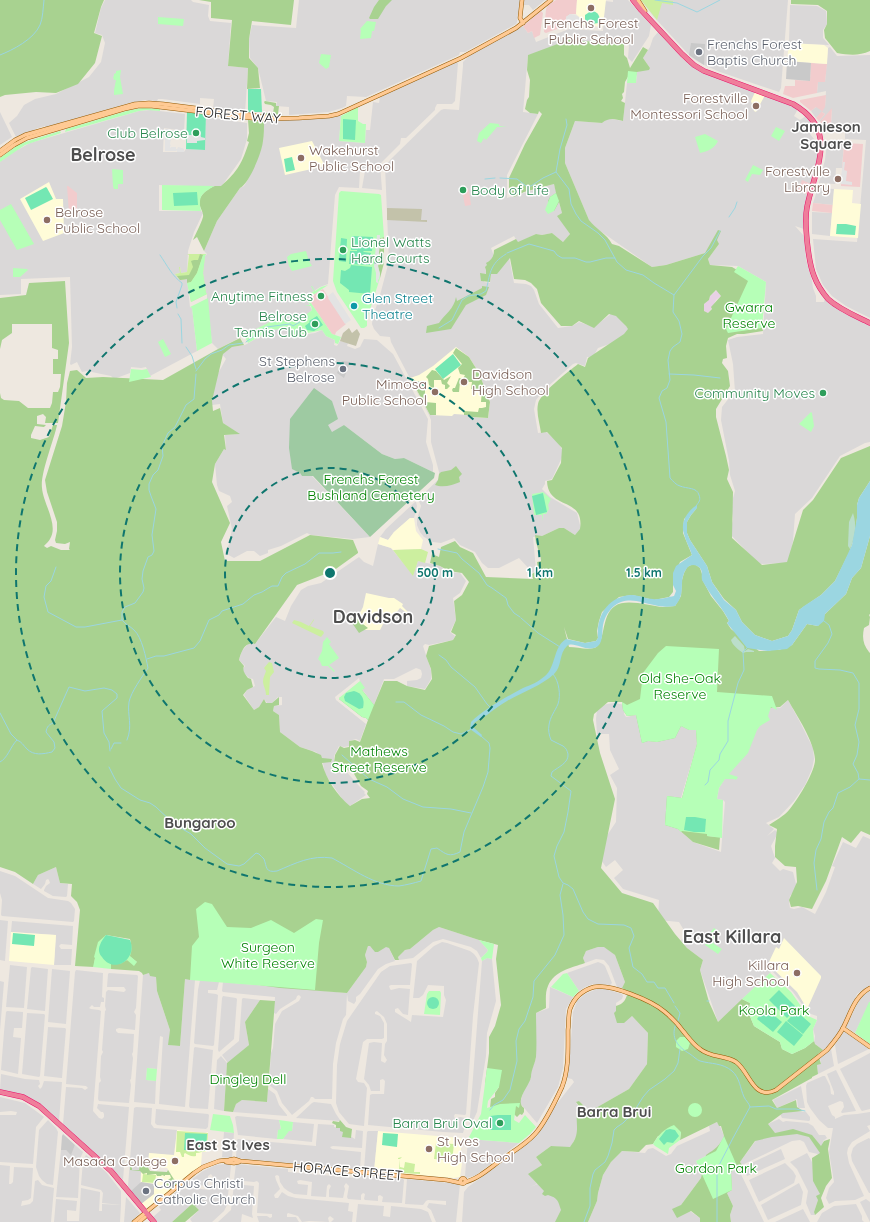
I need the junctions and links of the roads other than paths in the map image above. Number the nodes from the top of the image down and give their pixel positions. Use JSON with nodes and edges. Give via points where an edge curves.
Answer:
{"nodes":[{"id":1,"x":522,"y":0,"type":"edge"},
{"id":2,"x":548,"y":0,"type":"edge"},
{"id":3,"x":551,"y":0,"type":"edge"},
{"id":4,"x":635,"y":0,"type":"edge"},
{"id":5,"x":523,"y":22,"type":"junction"},
{"id":6,"x":0,"y":151,"type":"edge"},
{"id":7,"x":0,"y":155,"type":"edge"},
{"id":8,"x":870,"y":322,"type":"edge"},
{"id":9,"x":870,"y":988,"type":"edge"},
{"id":10,"x":843,"y":1028,"type":"junction"},
{"id":11,"x":870,"y":1047,"type":"edge"},
{"id":12,"x":0,"y":1093,"type":"edge"},
{"id":13,"x":146,"y":1214,"type":"junction"},
{"id":14,"x":134,"y":1222,"type":"edge"},
{"id":15,"x":139,"y":1222,"type":"edge"},
{"id":16,"x":151,"y":1222,"type":"edge"},
{"id":17,"x":154,"y":1222,"type":"edge"}],
"edges":[{"from":1,"to":5,"type":"main road","via":[[520,18]]},
{"from":2,"to":5,"type":"main road","name":"FOREST WAY"},
{"from":3,"to":5,"type":"main road","name":"FOREST WAY"},
{"from":4,"to":8,"type":"highway","via":[[689,61],[701,68],[794,103],[810,118],[821,140],[815,185],[807,207],[806,227],[814,278],[826,296],[837,306]]},
{"from":5,"to":6,"type":"main road","name":"FOREST WAY","via":[[461,56],[335,112],[264,117],[142,103],[25,135]]},
{"from":5,"to":7,"type":"main road","name":"FOREST WAY","via":[[512,31],[461,58],[338,114],[260,119],[136,106],[27,138]]},
{"from":9,"to":10,"type":"main road","via":[[858,998]]},
{"from":10,"to":11,"type":"main road"},
{"from":10,"to":13,"type":"main road","name":"HORACE STREET","via":[[827,1050],[777,1091],[766,1094],[754,1088],[742,1067],[733,1060],[701,1050],[660,1008],[640,997],[601,987],[592,988],[574,1000],[570,1012],[564,1080],[539,1128],[529,1140],[471,1180],[240,1161],[223,1162],[202,1169]]},
{"from":12,"to":13,"type":"highway","via":[[23,1097],[39,1106],[105,1165]]},
{"from":13,"to":14,"type":"main road"},
{"from":13,"to":15,"type":"main road"},
{"from":13,"to":16,"type":"highway"},
{"from":13,"to":17,"type":"highway"}]}
